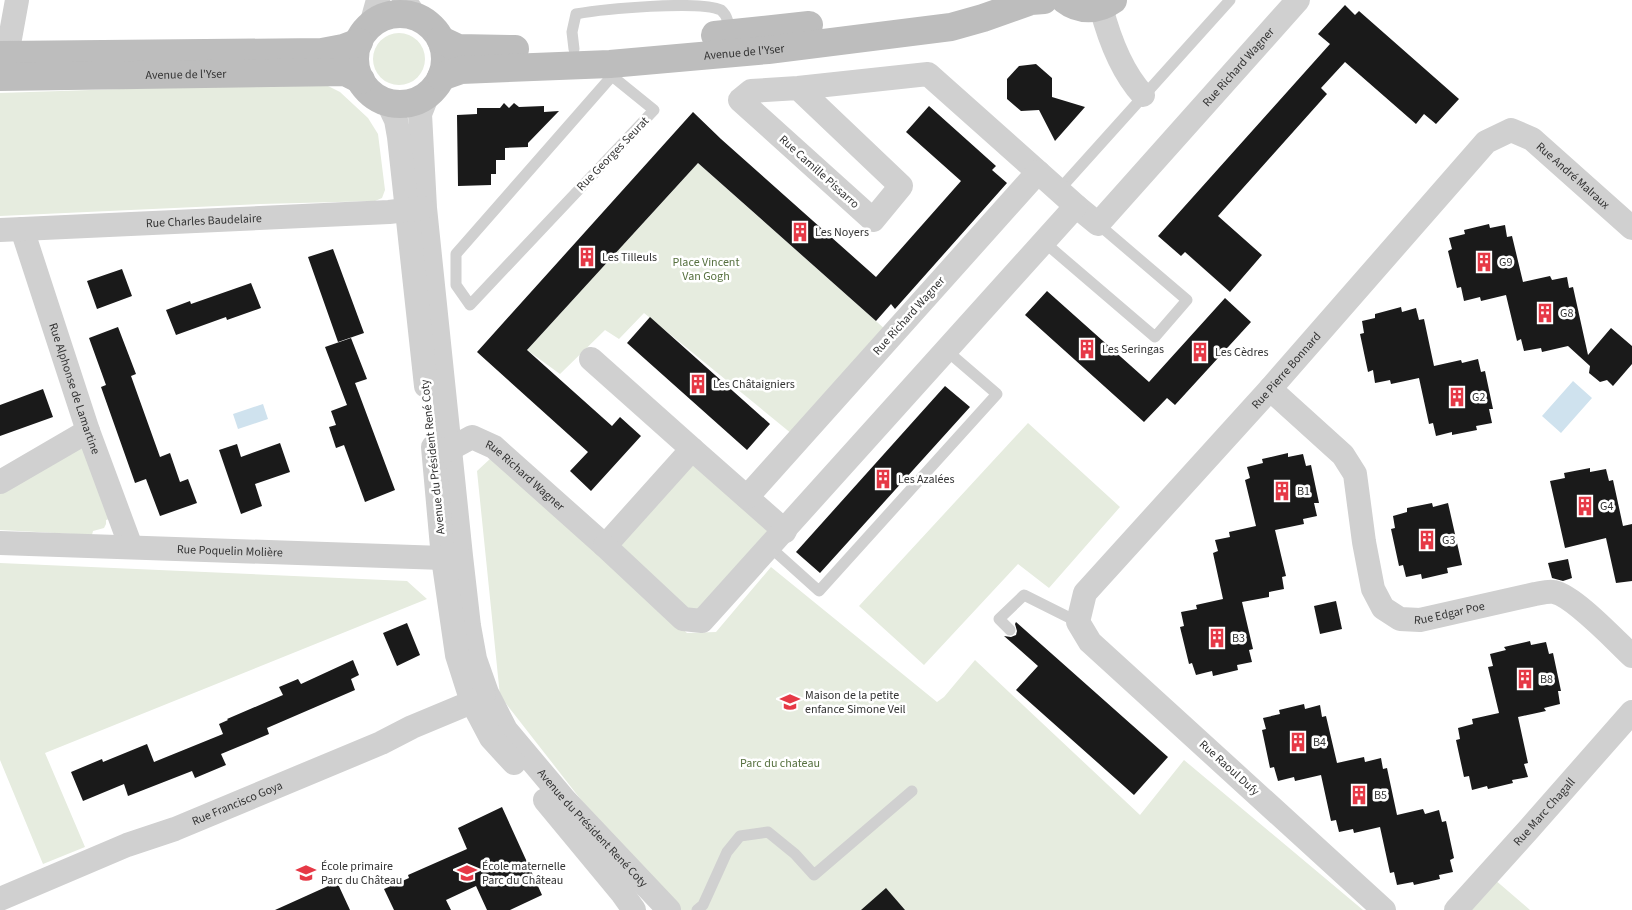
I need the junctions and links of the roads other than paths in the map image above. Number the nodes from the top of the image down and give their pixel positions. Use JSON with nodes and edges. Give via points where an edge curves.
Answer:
{"nodes":[{"id":1,"x":17,"y":0,"type":"edge"},
{"id":2,"x":984,"y":0,"type":"edge"},
{"id":3,"x":1230,"y":0,"type":"edge"},
{"id":4,"x":1298,"y":0,"type":"edge"},
{"id":5,"x":1056,"y":1,"type":"edge"},
{"id":6,"x":1107,"y":3,"type":"edge"},
{"id":7,"x":410,"y":8,"type":"edge"},
{"id":8,"x":369,"y":22,"type":"edge"},
{"id":9,"x":730,"y":34,"type":"junction"},
{"id":10,"x":441,"y":40,"type":"junction"},
{"id":11,"x":574,"y":49,"type":"junction"},
{"id":12,"x":4,"y":66,"type":"edge"},
{"id":13,"x":611,"y":70,"type":"junction"},
{"id":14,"x":361,"y":80,"type":"junction"},
{"id":15,"x":435,"y":85,"type":"junction"},
{"id":16,"x":798,"y":88,"type":"junction"},
{"id":17,"x":1143,"y":95,"type":"junction"},
{"id":18,"x":386,"y":101,"type":"junction"},
{"id":19,"x":1510,"y":130,"type":"joint"},
{"id":20,"x":1038,"y":172,"type":"junction"},
{"id":21,"x":1059,"y":190,"type":"junction"},
{"id":22,"x":1076,"y":206,"type":"junction"},
{"id":23,"x":416,"y":209,"type":"junction"},
{"id":24,"x":1098,"y":224,"type":"junction"},
{"id":25,"x":1632,"y":228,"type":"edge"},
{"id":26,"x":11,"y":230,"type":"edge"},
{"id":27,"x":1044,"y":242,"type":"junction"},
{"id":28,"x":947,"y":350,"type":"junction"},
{"id":29,"x":590,"y":359,"type":"dead end"},
{"id":30,"x":1270,"y":389,"type":"junction"},
{"id":31,"x":88,"y":431,"type":"junction"},
{"id":32,"x":692,"y":448,"type":"junction"},
{"id":33,"x":441,"y":450,"type":"junction"},
{"id":34,"x":0,"y":482,"type":"edge"},
{"id":35,"x":747,"y":497,"type":"junction"},
{"id":36,"x":777,"y":539,"type":"junction"},
{"id":37,"x":0,"y":543,"type":"edge"},
{"id":38,"x":604,"y":546,"type":"junction"},
{"id":39,"x":131,"y":547,"type":"junction"},
{"id":40,"x":452,"y":557,"type":"junction"},
{"id":41,"x":1078,"y":622,"type":"junction"},
{"id":42,"x":1010,"y":630,"type":"dead end"},
{"id":43,"x":1632,"y":656,"type":"edge"},
{"id":44,"x":479,"y":698,"type":"junction"},
{"id":45,"x":1629,"y":720,"type":"edge"},
{"id":46,"x":912,"y":792,"type":"dead end"},
{"id":47,"x":0,"y":899,"type":"edge"},
{"id":48,"x":634,"y":910,"type":"edge"},
{"id":49,"x":668,"y":910,"type":"edge"},
{"id":50,"x":697,"y":910,"type":"edge"},
{"id":51,"x":1384,"y":910,"type":"edge"},
{"id":52,"x":1456,"y":910,"type":"edge"}],
"edges":[{"from":1,"to":12,"type":"street"},
{"from":2,"to":9,"type":"main road","name":"Avenue de l'Yser","via":[[947,10]]},
{"from":3,"to":17,"type":"lane"},
{"from":4,"to":24,"type":"street","name":"Rue Richard Wagner"},
{"from":5,"to":6,"type":"main road","via":[[1091,8]]},
{"from":5,"to":13,"type":"main road","name":"Avenue de l'Yser","via":[[1031,1],[951,27]]},
{"from":6,"to":17,"type":"street","via":[[1108,32],[1132,83]]},
{"from":7,"to":8,"type":"main road"},
{"from":7,"to":10,"type":"main road","via":[[431,26]]},
{"from":8,"to":12,"type":"main road","name":"Avenue de l'Yser","via":[[343,48],[322,52]]},
{"from":8,"to":14,"type":"main road","via":[[356,54],[356,68]]},
{"from":9,"to":11,"type":"main road","name":"Avenue de l'Yser"},
{"from":9,"to":11,"type":"lane","via":[[728,18],[720,9],[701,3],[620,6],[576,14],[572,32]]},
{"from":10,"to":11,"type":"main road","name":"Avenue de l'Yser","via":[[458,48]]},
{"from":10,"to":15,"type":"main road","via":[[445,58]]},
{"from":12,"to":14,"type":"main road","name":"Avenue de l'Yser","via":[[345,72]]},
{"from":13,"to":13,"type":"lane","name":"Rue Georges Seurat","via":[[456,254],[456,285],[470,305],[654,110]]},
{"from":13,"to":15,"type":"main road","name":"Avenue de l'Yser","via":[[480,68],[461,70]]},
{"from":14,"to":18,"type":"main road","via":[[372,93]]},
{"from":15,"to":18,"type":"main road","via":[[415,101],[401,104]]},
{"from":15,"to":23,"type":"street","name":"Avenue du Président René Coty","via":[[420,114]]},
{"from":16,"to":16,"type":"street","name":"Rue Camille Pissarro","via":[[751,91],[740,100],[873,220],[902,186]]},
{"from":16,"to":20,"type":"street","name":"Rue Camille Pissarro","via":[[928,74]]},
{"from":17,"to":21,"type":"lane"},
{"from":18,"to":23,"type":"street","name":"Avenue du Président René Coty","via":[[396,120]]},
{"from":19,"to":25,"type":"street","name":"Rue André Malraux","via":[[1532,139]]},
{"from":19,"to":30,"type":"street","name":"Rue Pierre Bonnard","via":[[1486,142]]},
{"from":20,"to":21,"type":"street"},
{"from":20,"to":35,"type":"street","name":"Rue Richard Wagner"},
{"from":21,"to":22,"type":"street"},
{"from":22,"to":24,"type":"street"},
{"from":22,"to":27,"type":"street","name":"Rue Richard Wagner"},
{"from":23,"to":26,"type":"street","name":"Rue Charles Baudelaire"},
{"from":23,"to":33,"type":"street","name":"Avenue du Président René Coty"},
{"from":24,"to":27,"type":"lane","via":[[1187,300],[1155,336]]},
{"from":26,"to":31,"type":"street","name":"Rue Alphonse de Lamartine"},
{"from":27,"to":28,"type":"street","name":"Rue Richard Wagner"},
{"from":28,"to":36,"type":"street","name":"Rue Richard Wagner"},
{"from":28,"to":36,"type":"lane","via":[[997,394],[819,591]]},
{"from":29,"to":32,"type":"street"},
{"from":30,"to":41,"type":"street","name":"Rue Pierre Bonnard","via":[[1085,593]]},
{"from":30,"to":43,"type":"street","name":"Rue Edgar Poe","via":[[1343,455],[1355,474],[1373,589],[1383,608],[1400,619],[1420,620],[1553,592],[1576,604]]},
{"from":31,"to":34,"type":"street"},
{"from":31,"to":39,"type":"street","name":"Rue Alphonse de Lamartine"},
{"from":32,"to":35,"type":"street"},
{"from":32,"to":38,"type":"street"},
{"from":33,"to":38,"type":"street","name":"Rue Richard Wagner","via":[[472,437],[494,447]]},
{"from":33,"to":40,"type":"street","name":"Avenue du Président René Coty"},
{"from":35,"to":36,"type":"street"},
{"from":36,"to":38,"type":"street","name":"Rue Richard Wagner","via":[[702,621],[684,619]]},
{"from":37,"to":39,"type":"street","name":"Rue Poquelin Molière"},
{"from":39,"to":40,"type":"street","name":"Rue Poquelin Molière"},
{"from":40,"to":44,"type":"street","name":"Avenue du Président René Coty","via":[[457,655]]},
{"from":41,"to":42,"type":"lane","via":[[1024,595],[998,619]]},
{"from":41,"to":51,"type":"street","name":"Rue Raoul Dufy","via":[[1090,642]]},
{"from":44,"to":47,"type":"street","name":"Rue Francisco Goya","via":[[381,744]]},
{"from":44,"to":48,"type":"street","name":"Avenue du Président René Coty","via":[[491,738]]},
{"from":44,"to":49,"type":"street","name":"Avenue du Président René Coty","via":[[564,799]]},
{"from":45,"to":52,"type":"street","name":"Rue Marc Chagall"},
{"from":46,"to":50,"type":"lane","via":[[814,876],[795,854],[768,832],[740,836],[727,852],[703,905]]}]}
